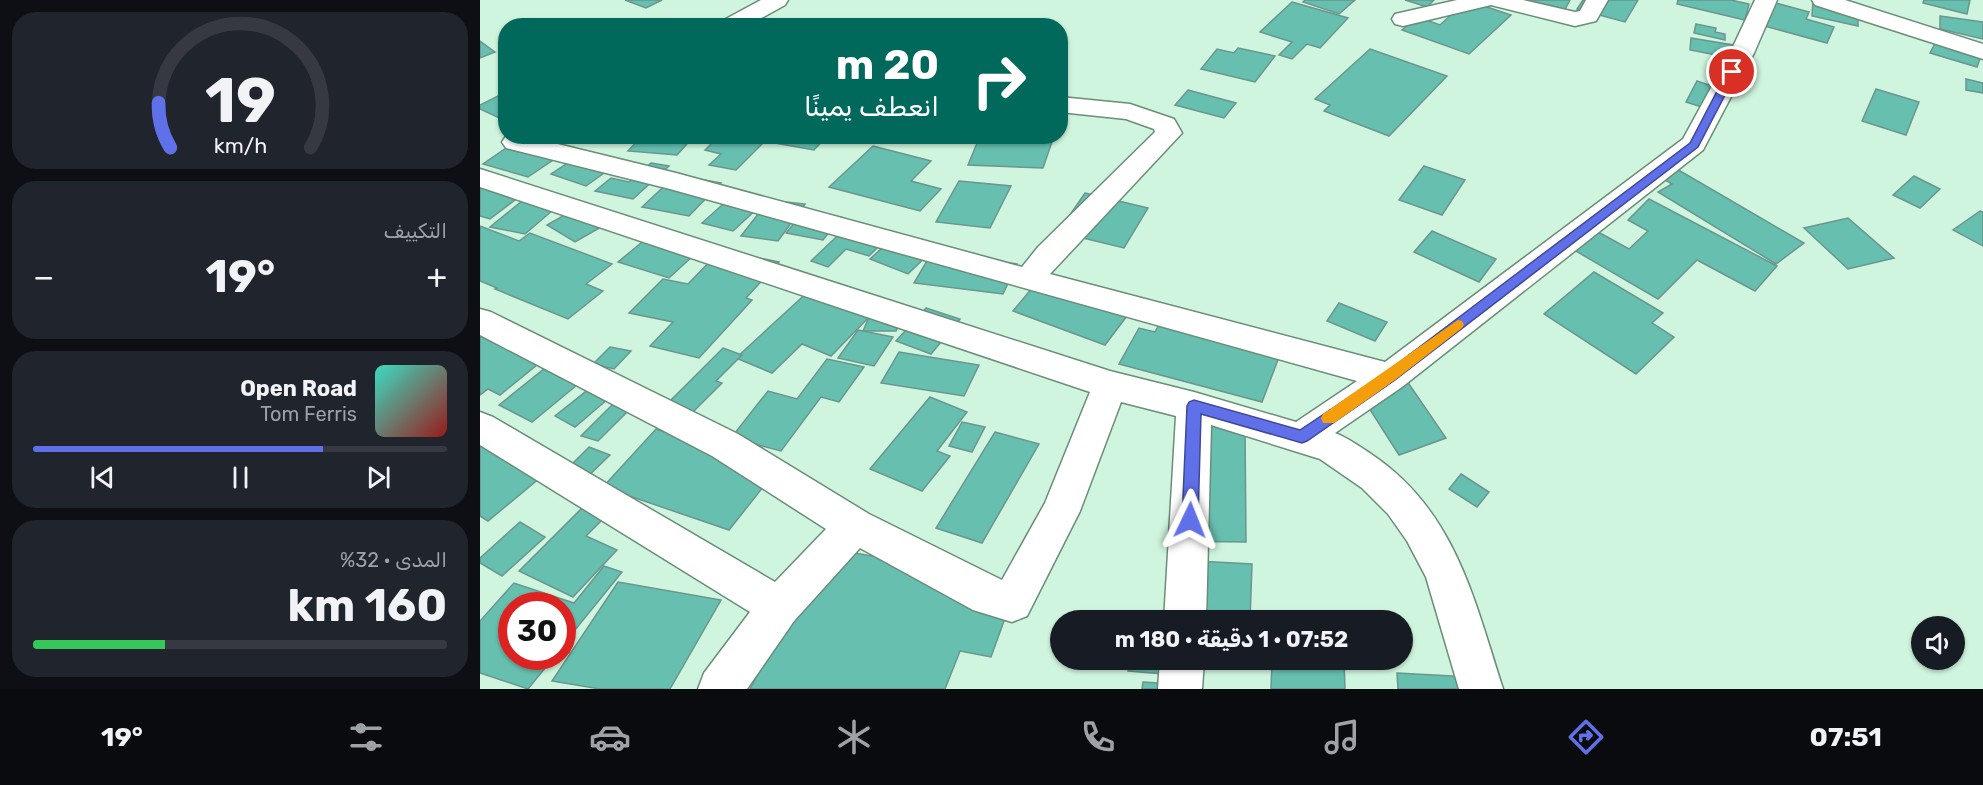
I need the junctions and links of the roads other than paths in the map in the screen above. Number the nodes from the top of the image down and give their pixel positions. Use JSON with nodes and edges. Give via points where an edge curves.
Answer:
{"nodes":[{"id":1,"x":777,"y":0,"type":"edge"},
{"id":2,"x":1486,"y":0,"type":"edge"},
{"id":3,"x":1496,"y":0,"type":"edge"},
{"id":4,"x":1597,"y":0,"type":"edge"},
{"id":5,"x":1823,"y":0,"type":"edge"},
{"id":6,"x":1760,"y":1,"type":"edge"},
{"id":7,"x":744,"y":18,"type":"edge"},
{"id":8,"x":1402,"y":19,"type":"dead end"},
{"id":9,"x":1983,"y":52,"type":"edge"},
{"id":10,"x":1068,"y":105,"type":"edge"},
{"id":11,"x":498,"y":154,"type":"edge"},
{"id":12,"x":1029,"y":280,"type":"junction"},
{"id":13,"x":480,"y":321,"type":"edge"},
{"id":14,"x":1390,"y":376,"type":"junction"},
{"id":15,"x":1110,"y":385,"type":"junction"},
{"id":16,"x":1194,"y":406,"type":"junction"},
{"id":17,"x":480,"y":427,"type":"edge"},
{"id":18,"x":1302,"y":437,"type":"junction"},
{"id":19,"x":855,"y":526,"type":"junction"},
{"id":20,"x":780,"y":608,"type":"junction"},
{"id":21,"x":1185,"y":610,"type":"edge"},
{"id":22,"x":1181,"y":670,"type":"edge"},
{"id":23,"x":720,"y":689,"type":"edge"},
{"id":24,"x":1180,"y":689,"type":"edge"},
{"id":25,"x":1481,"y":689,"type":"edge"}],
"edges":[{"from":1,"to":7,"type":"street"},
{"from":2,"to":8,"type":"street"},
{"from":3,"to":4,"type":"street","via":[[1575,19],[1588,16]]},
{"from":5,"to":9,"type":"street"},
{"from":6,"to":14,"type":"street","via":[[1705,128],[1694,144]]},
{"from":10,"to":12,"type":"street","via":[[1130,112],[1165,124],[1169,133],[1049,254]]},
{"from":11,"to":12,"type":"street","via":[[676,182]]},
{"from":11,"to":15,"type":"street"},
{"from":12,"to":14,"type":"street"},
{"from":13,"to":19,"type":"street","via":[[725,445]]},
{"from":14,"to":18,"type":"street"},
{"from":15,"to":16,"type":"street"},
{"from":15,"to":19,"type":"street","via":[[1060,511],[1012,602],[988,596]]},
{"from":16,"to":18,"type":"street"},
{"from":16,"to":21,"type":"street"},
{"from":17,"to":20,"type":"street"},
{"from":18,"to":25,"type":"street","via":[[1331,447],[1375,477],[1402,502],[1421,528],[1445,573]]},
{"from":19,"to":20,"type":"street"},
{"from":20,"to":23,"type":"street"},
{"from":22,"to":24,"type":"street"}]}
